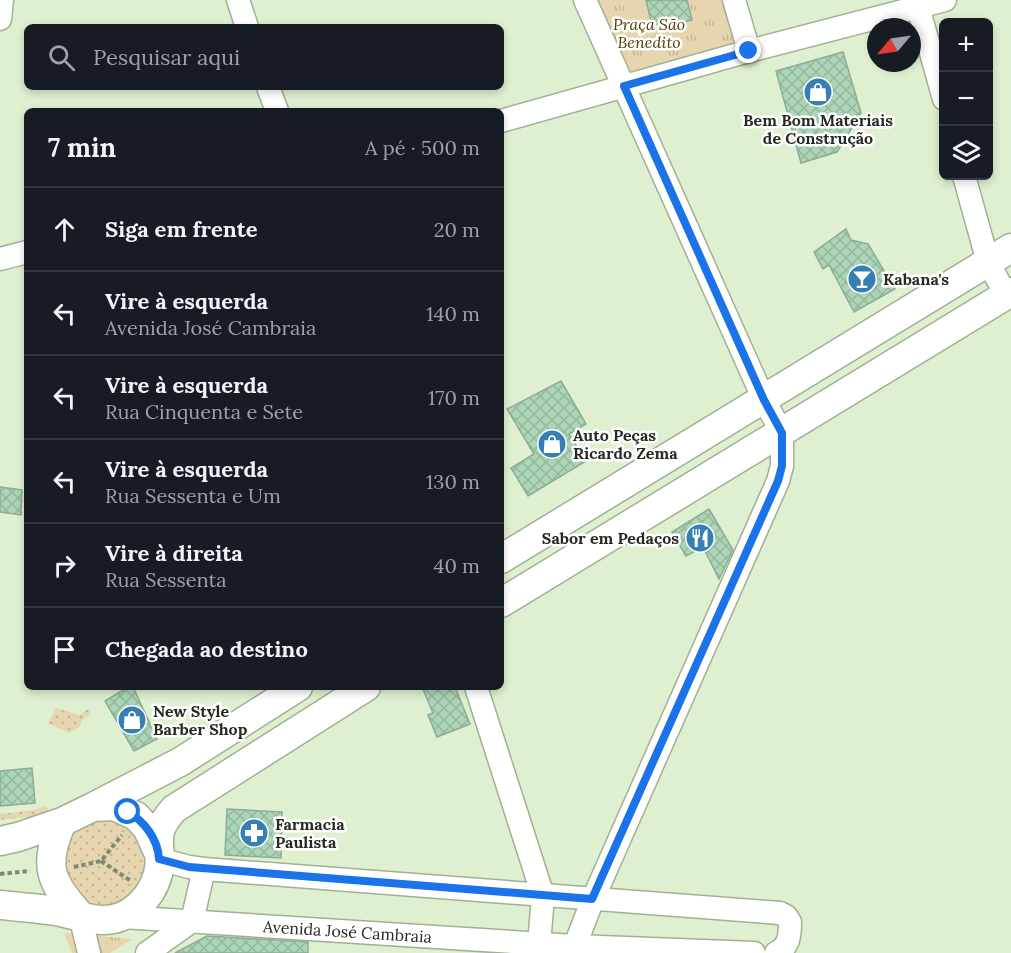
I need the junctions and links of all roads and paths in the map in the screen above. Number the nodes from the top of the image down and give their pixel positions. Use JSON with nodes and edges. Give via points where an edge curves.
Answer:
{"nodes":[{"id":1,"x":2,"y":0,"type":"edge"},
{"id":2,"x":238,"y":0,"type":"edge"},
{"id":3,"x":585,"y":0,"type":"edge"},
{"id":4,"x":734,"y":0,"type":"edge"},
{"id":5,"x":945,"y":0,"type":"edge"},
{"id":6,"x":918,"y":7,"type":"junction"},
{"id":7,"x":0,"y":19,"type":"edge"},
{"id":8,"x":246,"y":24,"type":"edge"},
{"id":9,"x":749,"y":51,"type":"junction"},
{"id":10,"x":939,"y":81,"type":"edge"},
{"id":11,"x":624,"y":86,"type":"junction"},
{"id":12,"x":269,"y":90,"type":"edge"},
{"id":13,"x":276,"y":108,"type":"edge"},
{"id":14,"x":504,"y":120,"type":"edge"},
{"id":15,"x":966,"y":180,"type":"edge"},
{"id":16,"x":24,"y":253,"type":"edge"},
{"id":17,"x":1000,"y":255,"type":"edge"},
{"id":18,"x":0,"y":259,"type":"edge"},
{"id":19,"x":1009,"y":294,"type":"edge"},
{"id":20,"x":764,"y":400,"type":"junction"},
{"id":21,"x":782,"y":433,"type":"junction"},
{"id":22,"x":504,"y":557,"type":"edge"},
{"id":23,"x":504,"y":601,"type":"edge"},
{"id":24,"x":293,"y":690,"type":"edge"},
{"id":25,"x":361,"y":690,"type":"edge"},
{"id":26,"x":478,"y":690,"type":"edge"},
{"id":27,"x":93,"y":807,"type":"junction"},
{"id":28,"x":62,"y":822,"type":"junction"},
{"id":29,"x":126,"y":831,"type":"dead end"},
{"id":30,"x":0,"y":841,"type":"edge"},
{"id":31,"x":159,"y":856,"type":"junction"},
{"id":32,"x":101,"y":861,"type":"junction"},
{"id":33,"x":66,"y":868,"type":"dead end"},
{"id":34,"x":204,"y":869,"type":"junction"},
{"id":35,"x":37,"y":870,"type":"dead end"},
{"id":36,"x":0,"y":874,"type":"edge"},
{"id":37,"x":150,"y":893,"type":"junction"},
{"id":38,"x":543,"y":896,"type":"junction"},
{"id":39,"x":592,"y":899,"type":"junction"},
{"id":40,"x":0,"y":905,"type":"edge"},
{"id":41,"x":80,"y":915,"type":"junction"},
{"id":42,"x":122,"y":917,"type":"junction"},
{"id":43,"x":192,"y":921,"type":"junction"},
{"id":44,"x":539,"y":944,"type":"junction"},
{"id":45,"x":573,"y":949,"type":"edge"},
{"id":46,"x":89,"y":953,"type":"edge"},
{"id":47,"x":147,"y":953,"type":"edge"},
{"id":48,"x":754,"y":953,"type":"edge"},
{"id":49,"x":776,"y":953,"type":"edge"}],
"edges":[{"from":1,"to":7,"type":"street"},
{"from":2,"to":8,"type":"street"},
{"from":3,"to":11,"type":"street"},
{"from":4,"to":9,"type":"street"},
{"from":5,"to":6,"type":"street"},
{"from":6,"to":9,"type":"street"},
{"from":6,"to":10,"type":"street"},
{"from":9,"to":11,"type":"street"},
{"from":11,"to":14,"type":"street"},
{"from":11,"to":20,"type":"street"},
{"from":12,"to":13,"type":"street"},
{"from":15,"to":17,"type":"street"},
{"from":16,"to":18,"type":"street"},
{"from":17,"to":19,"type":"street"},
{"from":17,"to":20,"type":"main road"},
{"from":19,"to":21,"type":"main road"},
{"from":20,"to":21,"type":"street"},
{"from":20,"to":22,"type":"main road"},
{"from":21,"to":23,"type":"main road"},
{"from":21,"to":39,"type":"street","via":[[778,481]]},
{"from":24,"to":27,"type":"main road","via":[[180,762]]},
{"from":25,"to":31,"type":"main road","via":[[174,809],[159,831]]},
{"from":26,"to":38,"type":"street"},
{"from":27,"to":28,"type":"main road"},
{"from":27,"to":31,"type":"main road","via":[[114,806],[136,816],[147,828]]},
{"from":28,"to":30,"type":"main road"},
{"from":28,"to":41,"type":"main road","via":[[53,843],[52,871],[55,884]]},
{"from":29,"to":32,"type":"path"},
{"from":31,"to":34,"type":"street"},
{"from":31,"to":37,"type":"main road"},
{"from":32,"to":33,"type":"path"},
{"from":32,"to":37,"type":"path"},
{"from":34,"to":38,"type":"street"},
{"from":34,"to":43,"type":"street"},
{"from":35,"to":36,"type":"path"},
{"from":37,"to":42,"type":"main road","via":[[140,906]]},
{"from":38,"to":39,"type":"street"},
{"from":38,"to":44,"type":"street"},
{"from":39,"to":45,"type":"street"},
{"from":39,"to":49,"type":"street","via":[[780,913],[790,922],[789,939]]},
{"from":40,"to":41,"type":"main road"},
{"from":41,"to":42,"type":"main road","via":[[101,920]]},
{"from":41,"to":46,"type":"street"},
{"from":42,"to":43,"type":"street","name":"Avenida José Cambraia"},
{"from":43,"to":44,"type":"street","name":"Avenida José Cambraia"},
{"from":43,"to":47,"type":"street"},
{"from":44,"to":45,"type":"street","name":"Avenida José Cambraia"},
{"from":45,"to":48,"type":"street","name":"Avenida José Cambraia"}]}
